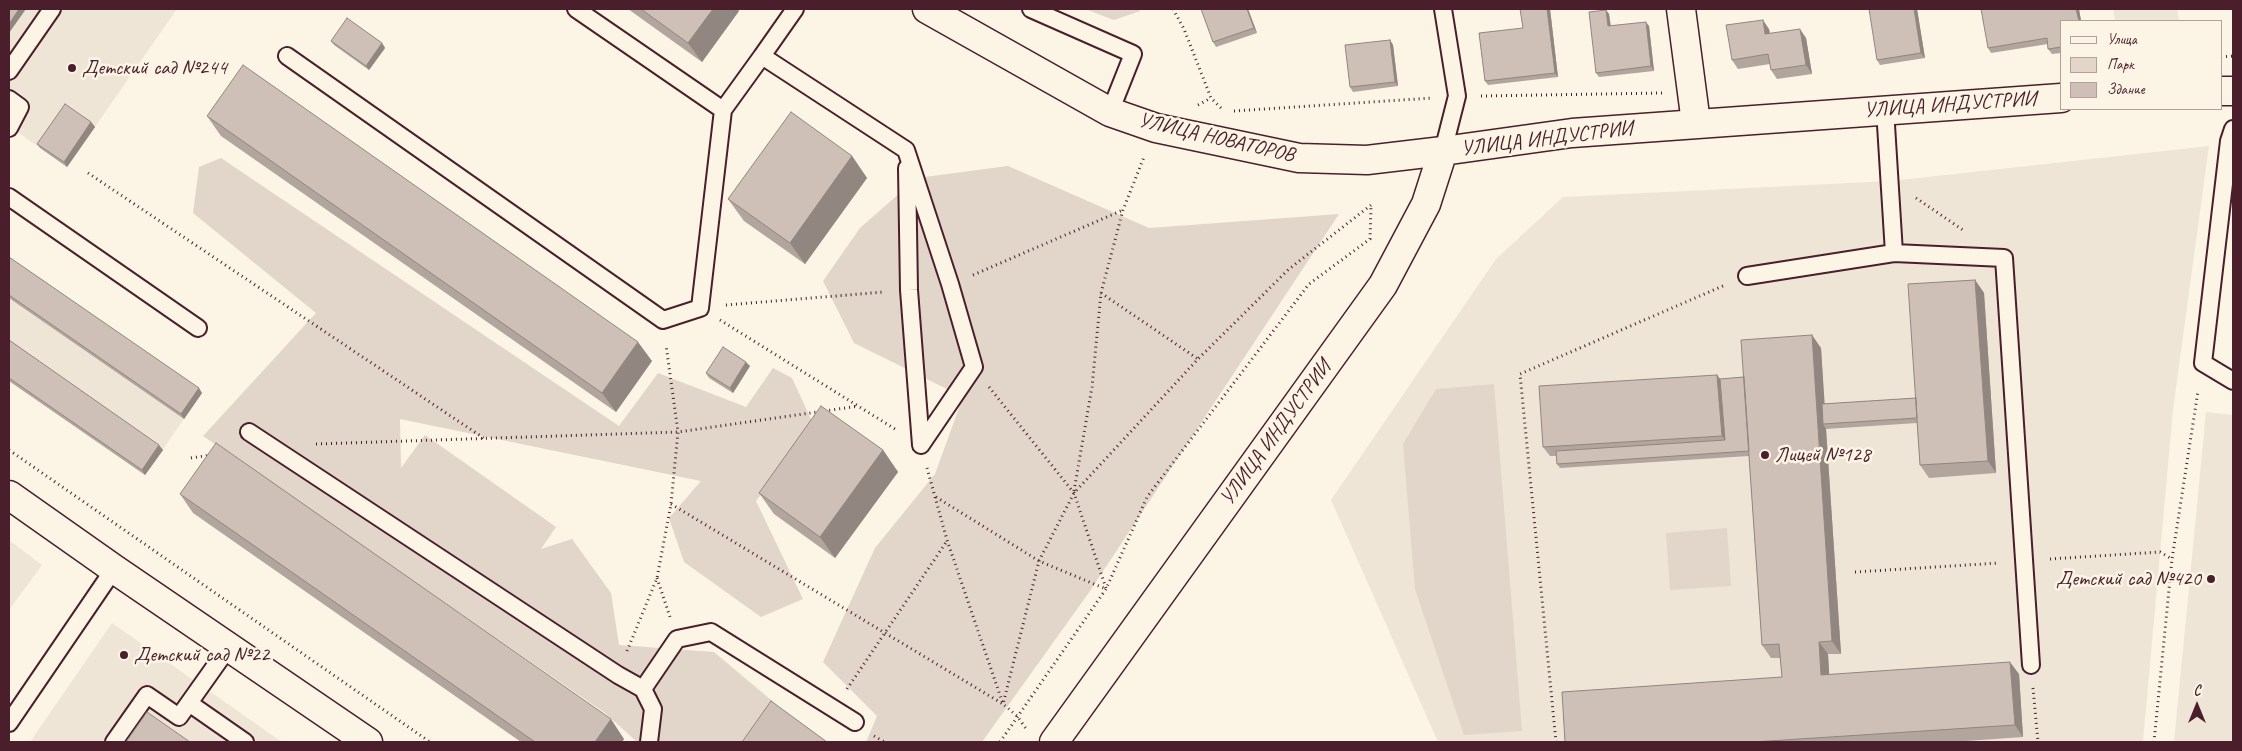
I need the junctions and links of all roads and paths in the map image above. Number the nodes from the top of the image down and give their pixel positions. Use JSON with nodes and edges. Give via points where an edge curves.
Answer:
{"nodes":[{"id":1,"x":52,"y":9,"type":"edge"},
{"id":2,"x":576,"y":9,"type":"edge"},
{"id":3,"x":795,"y":9,"type":"edge"},
{"id":4,"x":928,"y":9,"type":"edge"},
{"id":5,"x":1031,"y":9,"type":"edge"},
{"id":6,"x":1173,"y":9,"type":"edge"},
{"id":7,"x":1443,"y":9,"type":"edge"},
{"id":8,"x":1681,"y":9,"type":"edge"},
{"id":9,"x":286,"y":56,"type":"dead end"},
{"id":10,"x":762,"y":56,"type":"junction"},
{"id":11,"x":9,"y":71,"type":"edge"},
{"id":12,"x":1692,"y":92,"type":"junction"},
{"id":13,"x":1458,"y":96,"type":"junction"},
{"id":14,"x":1210,"y":98,"type":"junction"},
{"id":15,"x":2060,"y":98,"type":"edge"},
{"id":16,"x":9,"y":99,"type":"edge"},
{"id":17,"x":1885,"y":109,"type":"junction"},
{"id":18,"x":723,"y":110,"type":"junction"},
{"id":19,"x":1110,"y":112,"type":"junction"},
{"id":20,"x":1696,"y":123,"type":"junction"},
{"id":21,"x":9,"y":128,"type":"edge"},
{"id":22,"x":1156,"y":128,"type":"junction"},
{"id":23,"x":2233,"y":129,"type":"edge"},
{"id":24,"x":906,"y":150,"type":"junction"},
{"id":25,"x":1443,"y":151,"type":"junction"},
{"id":26,"x":88,"y":173,"type":"dead end"},
{"id":27,"x":1891,"y":181,"type":"junction"},
{"id":28,"x":9,"y":198,"type":"edge"},
{"id":29,"x":1964,"y":231,"type":"dead end"},
{"id":30,"x":1894,"y":253,"type":"junction"},
{"id":31,"x":1747,"y":276,"type":"joint"},
{"id":32,"x":1101,"y":293,"type":"junction"},
{"id":33,"x":700,"y":308,"type":"junction"},
{"id":34,"x":662,"y":320,"type":"junction"},
{"id":35,"x":198,"y":328,"type":"dead end"},
{"id":36,"x":1198,"y":359,"type":"junction"},
{"id":37,"x":2203,"y":363,"type":"junction"},
{"id":38,"x":974,"y":367,"type":"junction"},
{"id":39,"x":2233,"y":381,"type":"edge"},
{"id":40,"x":859,"y":406,"type":"junction"},
{"id":41,"x":249,"y":432,"type":"dead end"},
{"id":42,"x":678,"y":432,"type":"junction"},
{"id":43,"x":485,"y":439,"type":"junction"},
{"id":44,"x":921,"y":445,"type":"junction"},
{"id":45,"x":267,"y":446,"type":"junction"},
{"id":46,"x":9,"y":450,"type":"edge"},
{"id":47,"x":220,"y":453,"type":"edge"},
{"id":48,"x":191,"y":458,"type":"dead end"},
{"id":49,"x":1074,"y":493,"type":"junction"},
{"id":50,"x":9,"y":494,"type":"edge"},
{"id":51,"x":936,"y":497,"type":"junction"},
{"id":52,"x":671,"y":504,"type":"junction"},
{"id":53,"x":947,"y":540,"type":"junction"},
{"id":54,"x":1039,"y":560,"type":"junction"},
{"id":55,"x":114,"y":569,"type":"junction"},
{"id":56,"x":657,"y":578,"type":"junction"},
{"id":57,"x":1106,"y":589,"type":"junction"},
{"id":58,"x":886,"y":632,"type":"junction"},
{"id":59,"x":677,"y":639,"type":"junction"},
{"id":60,"x":228,"y":648,"type":"junction"},
{"id":61,"x":2031,"y":665,"type":"joint"},
{"id":62,"x":618,"y":675,"type":"junction"},
{"id":63,"x":643,"y":689,"type":"junction"},
{"id":64,"x":189,"y":702,"type":"junction"},
{"id":65,"x":1003,"y":704,"type":"junction"},
{"id":66,"x":834,"y":708,"type":"junction"},
{"id":67,"x":1017,"y":716,"type":"junction"},
{"id":68,"x":855,"y":722,"type":"dead end"},
{"id":69,"x":9,"y":723,"type":"edge"},
{"id":70,"x":1042,"y":739,"type":"edge"},
{"id":71,"x":114,"y":742,"type":"edge"},
{"id":72,"x":245,"y":742,"type":"edge"},
{"id":73,"x":368,"y":742,"type":"edge"},
{"id":74,"x":430,"y":742,"type":"edge"},
{"id":75,"x":649,"y":742,"type":"edge"},
{"id":76,"x":1000,"y":742,"type":"edge"},
{"id":77,"x":1556,"y":742,"type":"edge"},
{"id":78,"x":2038,"y":742,"type":"edge"},
{"id":79,"x":2154,"y":742,"type":"edge"}],
"edges":[{"from":1,"to":11,"type":"lane"},
{"from":2,"to":18,"type":"lane"},
{"from":3,"to":10,"type":"lane"},
{"from":4,"to":19,"type":"street","name":"УЛИЦА НОВАТОРОВ"},
{"from":5,"to":19,"type":"lane","via":[[1133,54]]},
{"from":6,"to":14,"type":"path"},
{"from":7,"to":13,"type":"lane"},
{"from":8,"to":12,"type":"street"},
{"from":9,"to":34,"type":"lane"},
{"from":10,"to":18,"type":"lane"},
{"from":10,"to":24,"type":"lane"},
{"from":12,"to":13,"type":"path"},
{"from":12,"to":20,"type":"street"},
{"from":13,"to":14,"type":"path","via":[[1225,112]]},
{"from":13,"to":25,"type":"lane"},
{"from":14,"to":22,"type":"path"},
{"from":15,"to":17,"type":"street","name":"УЛИЦА ИНДУСТРИИ"},
{"from":16,"to":21,"type":"lane","via":[[20,107]]},
{"from":17,"to":20,"type":"street","name":"УЛИЦА ИНДУСТРИИ"},
{"from":17,"to":27,"type":"lane"},
{"from":18,"to":33,"type":"lane"},
{"from":19,"to":22,"type":"street","name":"УЛИЦА НОВАТОРОВ"},
{"from":20,"to":25,"type":"street","name":"УЛИЦА ИНДУСТРИИ","via":[[1572,134]]},
{"from":22,"to":25,"type":"street","name":"УЛИЦА НОВАТОРОВ","via":[[1299,158],[1367,160]]},
{"from":22,"to":32,"type":"path","via":[[1123,210]]},
{"from":23,"to":37,"type":"lane"},
{"from":24,"to":38,"type":"lane"},
{"from":24,"to":44,"type":"lane","via":[[910,290]]},
{"from":25,"to":70,"type":"street","name":"УЛИЦА ИНДУСТРИИ","via":[[1426,204],[1383,286]]},
{"from":26,"to":43,"type":"path"},
{"from":27,"to":29,"type":"path"},
{"from":27,"to":30,"type":"lane"},
{"from":28,"to":35,"type":"lane"},
{"from":30,"to":31,"type":"lane"},
{"from":30,"to":61,"type":"lane","via":[[2004,258]]},
{"from":31,"to":77,"type":"path","via":[[1520,374]]},
{"from":32,"to":36,"type":"path"},
{"from":32,"to":49,"type":"path","via":[[1092,387]]},
{"from":33,"to":34,"type":"lane"},
{"from":33,"to":40,"type":"path"},
{"from":34,"to":42,"type":"path"},
{"from":36,"to":49,"type":"path"},
{"from":36,"to":57,"type":"path","via":[[1289,269],[1371,205],[1370,239],[1309,284],[1147,497]]},
{"from":37,"to":39,"type":"lane"},
{"from":37,"to":79,"type":"path","via":[[2172,559]]},
{"from":38,"to":44,"type":"lane"},
{"from":38,"to":49,"type":"path"},
{"from":40,"to":42,"type":"path"},
{"from":40,"to":44,"type":"path"},
{"from":41,"to":45,"type":"lane"},
{"from":42,"to":43,"type":"path"},
{"from":42,"to":52,"type":"path"},
{"from":43,"to":45,"type":"path"},
{"from":44,"to":51,"type":"path"},
{"from":45,"to":62,"type":"lane"},
{"from":46,"to":74,"type":"path"},
{"from":47,"to":48,"type":"path"},
{"from":49,"to":54,"type":"path"},
{"from":49,"to":57,"type":"path"},
{"from":50,"to":55,"type":"street"},
{"from":51,"to":53,"type":"path"},
{"from":51,"to":54,"type":"path"},
{"from":52,"to":56,"type":"path"},
{"from":52,"to":58,"type":"path"},
{"from":53,"to":58,"type":"path"},
{"from":53,"to":65,"type":"path"},
{"from":54,"to":57,"type":"path"},
{"from":54,"to":65,"type":"path"},
{"from":55,"to":60,"type":"street"},
{"from":55,"to":69,"type":"lane"},
{"from":56,"to":59,"type":"path"},
{"from":56,"to":62,"type":"path"},
{"from":57,"to":67,"type":"path"},
{"from":58,"to":65,"type":"path"},
{"from":58,"to":66,"type":"path"},
{"from":59,"to":63,"type":"lane"},
{"from":59,"to":66,"type":"lane","via":[[711,632]]},
{"from":60,"to":64,"type":"lane"},
{"from":60,"to":73,"type":"street"},
{"from":61,"to":78,"type":"path"},
{"from":62,"to":63,"type":"lane"},
{"from":63,"to":75,"type":"lane","via":[[653,709]]},
{"from":64,"to":71,"type":"lane","via":[[178,717],[147,695]]},
{"from":64,"to":72,"type":"lane"},
{"from":65,"to":67,"type":"path"},
{"from":66,"to":68,"type":"lane"},
{"from":67,"to":70,"type":"path"},
{"from":67,"to":76,"type":"path"}]}
